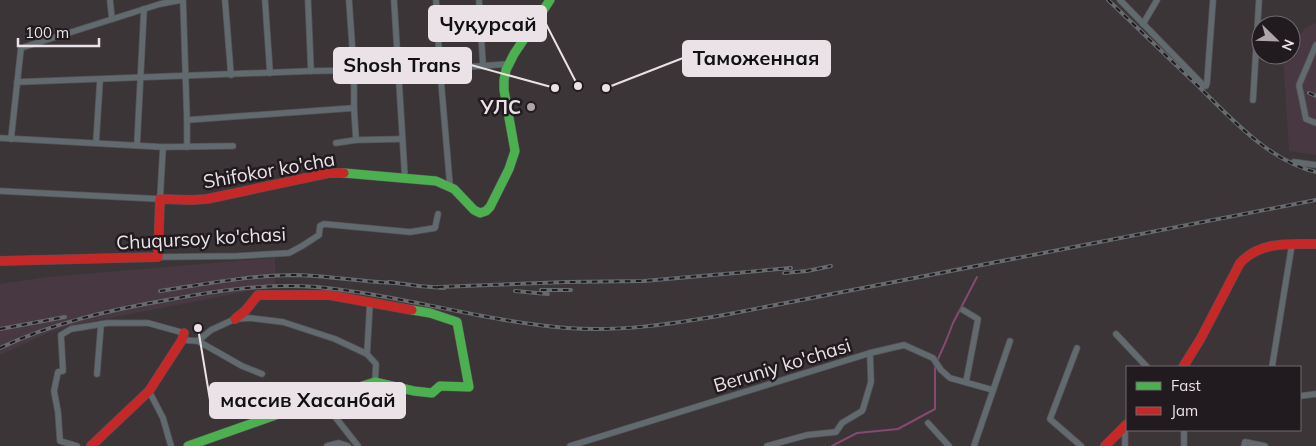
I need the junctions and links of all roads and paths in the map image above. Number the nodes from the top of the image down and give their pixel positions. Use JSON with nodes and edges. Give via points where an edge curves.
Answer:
{"nodes":[{"id":1,"x":110,"y":0,"type":"edge"},
{"id":2,"x":182,"y":0,"type":"edge"},
{"id":3,"x":226,"y":0,"type":"edge"},
{"id":4,"x":265,"y":0,"type":"edge"},
{"id":5,"x":308,"y":0,"type":"edge"},
{"id":6,"x":349,"y":0,"type":"edge"},
{"id":7,"x":394,"y":0,"type":"edge"},
{"id":8,"x":436,"y":0,"type":"edge"},
{"id":9,"x":479,"y":0,"type":"edge"},
{"id":10,"x":550,"y":0,"type":"edge"},
{"id":11,"x":1120,"y":0,"type":"edge"},
{"id":12,"x":1156,"y":0,"type":"edge"},
{"id":13,"x":1212,"y":0,"type":"edge"},
{"id":14,"x":1259,"y":0,"type":"edge"},
{"id":15,"x":168,"y":1,"type":"edge"},
{"id":16,"x":144,"y":9,"type":"junction"},
{"id":17,"x":112,"y":19,"type":"junction"},
{"id":18,"x":1143,"y":24,"type":"junction"},
{"id":19,"x":1316,"y":45,"type":"edge"},
{"id":20,"x":508,"y":64,"type":"junction"},
{"id":21,"x":483,"y":66,"type":"junction"},
{"id":22,"x":440,"y":69,"type":"junction"},
{"id":23,"x":398,"y":70,"type":"junction"},
{"id":24,"x":311,"y":71,"type":"junction"},
{"id":25,"x":354,"y":72,"type":"junction"},
{"id":26,"x":270,"y":73,"type":"junction"},
{"id":27,"x":231,"y":75,"type":"junction"},
{"id":28,"x":186,"y":77,"type":"junction"},
{"id":29,"x":140,"y":78,"type":"junction"},
{"id":30,"x":100,"y":80,"type":"junction"},
{"id":31,"x":17,"y":82,"type":"junction"},
{"id":32,"x":1253,"y":100,"type":"dead end"},
{"id":33,"x":354,"y":108,"type":"junction"},
{"id":34,"x":187,"y":120,"type":"junction"},
{"id":35,"x":1316,"y":123,"type":"edge"},
{"id":36,"x":0,"y":138,"type":"edge"},
{"id":37,"x":11,"y":139,"type":"junction"},
{"id":38,"x":402,"y":139,"type":"junction"},
{"id":39,"x":356,"y":140,"type":"junction"},
{"id":40,"x":336,"y":143,"type":"dead end"},
{"id":41,"x":96,"y":144,"type":"junction"},
{"id":42,"x":137,"y":145,"type":"junction"},
{"id":43,"x":233,"y":146,"type":"dead end"},
{"id":44,"x":187,"y":147,"type":"junction"},
{"id":45,"x":163,"y":148,"type":"junction"},
{"id":46,"x":1294,"y":162,"type":"dead end"},
{"id":47,"x":1316,"y":165,"type":"edge"},
{"id":48,"x":404,"y":179,"type":"junction"},
{"id":49,"x":450,"y":186,"type":"junction"},
{"id":50,"x":0,"y":192,"type":"edge"},
{"id":51,"x":160,"y":198,"type":"junction"},
{"id":52,"x":438,"y":214,"type":"dead end"},
{"id":53,"x":1292,"y":244,"type":"junction"},
{"id":54,"x":1316,"y":244,"type":"edge"},
{"id":55,"x":158,"y":257,"type":"junction"},
{"id":56,"x":0,"y":262,"type":"edge"},
{"id":57,"x":370,"y":302,"type":"junction"},
{"id":58,"x":963,"y":310,"type":"dead end"},
{"id":59,"x":235,"y":319,"type":"junction"},
{"id":60,"x":101,"y":324,"type":"junction"},
{"id":61,"x":1116,"y":334,"type":"dead end"},
{"id":62,"x":183,"y":337,"type":"junction"},
{"id":63,"x":198,"y":341,"type":"junction"},
{"id":64,"x":1010,"y":341,"type":"dead end"},
{"id":65,"x":1077,"y":348,"type":"dead end"},
{"id":66,"x":870,"y":353,"type":"junction"},
{"id":67,"x":367,"y":354,"type":"junction"},
{"id":68,"x":1146,"y":366,"type":"edge"},
{"id":69,"x":1184,"y":366,"type":"edge"},
{"id":70,"x":1272,"y":366,"type":"edge"},
{"id":71,"x":97,"y":374,"type":"dead end"},
{"id":72,"x":262,"y":374,"type":"dead end"},
{"id":73,"x":375,"y":382,"type":"junction"},
{"id":74,"x":966,"y":382,"type":"junction"},
{"id":75,"x":994,"y":390,"type":"junction"},
{"id":76,"x":149,"y":391,"type":"junction"},
{"id":77,"x":1316,"y":394,"type":"edge"},
{"id":78,"x":1301,"y":396,"type":"edge"},
{"id":79,"x":321,"y":399,"type":"junction"},
{"id":80,"x":928,"y":423,"type":"dead end"},
{"id":81,"x":1126,"y":425,"type":"edge"},
{"id":82,"x":1184,"y":431,"type":"edge"},
{"id":83,"x":76,"y":446,"type":"edge"},
{"id":84,"x":91,"y":446,"type":"edge"},
{"id":85,"x":171,"y":446,"type":"edge"},
{"id":86,"x":188,"y":446,"type":"edge"},
{"id":87,"x":327,"y":446,"type":"edge"},
{"id":88,"x":348,"y":446,"type":"edge"},
{"id":89,"x":358,"y":446,"type":"edge"},
{"id":90,"x":570,"y":446,"type":"edge"},
{"id":91,"x":767,"y":446,"type":"edge"},
{"id":92,"x":949,"y":446,"type":"edge"},
{"id":93,"x":974,"y":446,"type":"edge"},
{"id":94,"x":1081,"y":446,"type":"edge"},
{"id":95,"x":1105,"y":446,"type":"edge"},
{"id":96,"x":1125,"y":446,"type":"edge"},
{"id":97,"x":1184,"y":446,"type":"edge"},
{"id":98,"x":1244,"y":446,"type":"edge"},
{"id":99,"x":1265,"y":446,"type":"edge"}],
"edges":[{"from":1,"to":17,"type":"street"},
{"from":2,"to":15,"type":"street"},
{"from":2,"to":28,"type":"street"},
{"from":3,"to":27,"type":"street"},
{"from":4,"to":26,"type":"street"},
{"from":5,"to":24,"type":"street"},
{"from":6,"to":25,"type":"street"},
{"from":7,"to":23,"type":"street"},
{"from":8,"to":22,"type":"street"},
{"from":9,"to":21,"type":"street"},
{"from":10,"to":20,"type":"street"},
{"from":11,"to":18,"type":"street"},
{"from":12,"to":18,"type":"street"},
{"from":13,"to":18,"type":"street","via":[[1206,86]]},
{"from":14,"to":32,"type":"street"},
{"from":15,"to":16,"type":"street"},
{"from":16,"to":17,"type":"street"},
{"from":16,"to":29,"type":"street"},
{"from":17,"to":31,"type":"street","via":[[21,48]]},
{"from":19,"to":35,"type":"street","via":[[1299,85],[1306,119]]},
{"from":20,"to":21,"type":"street"},
{"from":20,"to":49,"type":"street","via":[[504,87],[514,143],[509,169],[483,213],[470,208]]},
{"from":21,"to":22,"type":"street"},
{"from":22,"to":23,"type":"street"},
{"from":22,"to":49,"type":"street"},
{"from":23,"to":25,"type":"street"},
{"from":23,"to":38,"type":"street"},
{"from":24,"to":25,"type":"street"},
{"from":24,"to":26,"type":"street"},
{"from":25,"to":33,"type":"street"},
{"from":26,"to":27,"type":"street"},
{"from":27,"to":28,"type":"street"},
{"from":28,"to":29,"type":"street"},
{"from":28,"to":34,"type":"street"},
{"from":29,"to":30,"type":"street"},
{"from":29,"to":42,"type":"street"},
{"from":30,"to":31,"type":"street"},
{"from":30,"to":41,"type":"street"},
{"from":31,"to":37,"type":"street"},
{"from":33,"to":34,"type":"street"},
{"from":33,"to":39,"type":"street"},
{"from":34,"to":44,"type":"street"},
{"from":36,"to":37,"type":"street"},
{"from":37,"to":41,"type":"street"},
{"from":38,"to":39,"type":"street"},
{"from":38,"to":48,"type":"street"},
{"from":39,"to":40,"type":"street"},
{"from":41,"to":42,"type":"street"},
{"from":42,"to":45,"type":"street"},
{"from":43,"to":44,"type":"street"},
{"from":44,"to":45,"type":"street"},
{"from":45,"to":51,"type":"street"},
{"from":46,"to":47,"type":"street"},
{"from":48,"to":49,"type":"street","name":"Shifokor ko'cha","via":[[436,181]]},
{"from":48,"to":51,"type":"street","name":"Shifokor ko'cha","via":[[329,173],[207,198]]},
{"from":50,"to":51,"type":"street"},
{"from":51,"to":55,"type":"street"},
{"from":52,"to":55,"type":"street","name":"Chuqursoy ko'chasi","via":[[433,229],[410,232],[324,224],[320,226],[319,235],[289,252]]},
{"from":53,"to":54,"type":"street"},
{"from":53,"to":69,"type":"street","via":[[1260,248],[1243,259]]},
{"from":53,"to":70,"type":"street"},
{"from":55,"to":56,"type":"street","name":"Chuqursoy ko'chasi"},
{"from":57,"to":59,"type":"street","via":[[329,295],[258,295]]},
{"from":57,"to":67,"type":"street"},
{"from":57,"to":73,"type":"street","via":[[430,313],[457,322],[469,386],[440,386],[432,393]]},
{"from":58,"to":74,"type":"street","via":[[978,319]]},
{"from":59,"to":63,"type":"street","via":[[210,330]]},
{"from":59,"to":67,"type":"street","via":[[283,322]]},
{"from":60,"to":62,"type":"street","via":[[148,323]]},
{"from":60,"to":71,"type":"street"},
{"from":60,"to":83,"type":"street","via":[[70,329],[61,335],[63,371],[58,372],[54,391],[60,441]]},
{"from":61,"to":68,"type":"street"},
{"from":62,"to":63,"type":"street"},
{"from":62,"to":76,"type":"street"},
{"from":63,"to":72,"type":"street"},
{"from":64,"to":75,"type":"street"},
{"from":65,"to":94,"type":"street","via":[[1050,419]]},
{"from":66,"to":74,"type":"street","name":"Beruniy ko'chasi","via":[[904,344],[933,358],[950,378]]},
{"from":66,"to":90,"type":"street","name":"Beruniy ko'chasi"},
{"from":66,"to":91,"type":"street","via":[[871,382],[862,411],[836,432],[807,435]]},
{"from":67,"to":73,"type":"street","via":[[376,364]]},
{"from":73,"to":79,"type":"street"},
{"from":74,"to":75,"type":"street","name":"Beruniy ko'chasi"},
{"from":75,"to":93,"type":"street"},
{"from":76,"to":84,"type":"street"},
{"from":76,"to":85,"type":"street","via":[[163,418]]},
{"from":77,"to":78,"type":"street"},
{"from":79,"to":86,"type":"street"},
{"from":79,"to":89,"type":"street"},
{"from":80,"to":92,"type":"street"},
{"from":81,"to":95,"type":"street"},
{"from":81,"to":96,"type":"street"},
{"from":82,"to":97,"type":"street"},
{"from":87,"to":88,"type":"street","via":[[339,443]]},
{"from":98,"to":99,"type":"street","via":[[1245,442]]}]}
